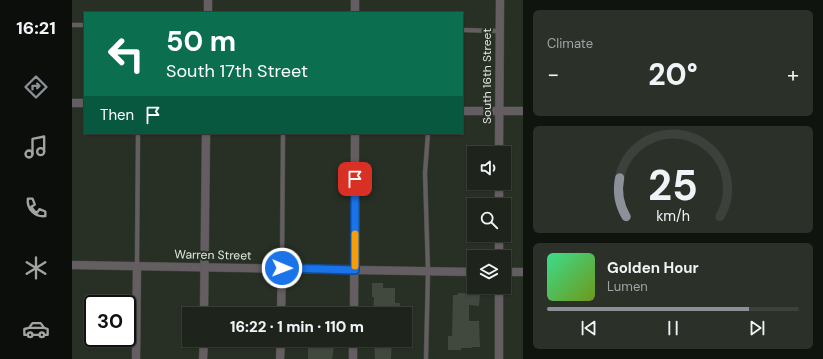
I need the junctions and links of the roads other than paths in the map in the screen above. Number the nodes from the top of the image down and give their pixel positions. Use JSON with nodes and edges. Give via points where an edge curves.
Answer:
{"nodes":[{"id":1,"x":208,"y":0,"type":"edge"},
{"id":2,"x":355,"y":0,"type":"edge"},
{"id":3,"x":500,"y":0,"type":"edge"},
{"id":4,"x":208,"y":12,"type":"edge"},
{"id":5,"x":355,"y":12,"type":"edge"},
{"id":6,"x":72,"y":25,"type":"edge"},
{"id":7,"x":84,"y":25,"type":"edge"},
{"id":8,"x":463,"y":30,"type":"edge"},
{"id":9,"x":499,"y":31,"type":"junction"},
{"id":10,"x":72,"y":103,"type":"edge"},
{"id":11,"x":84,"y":103,"type":"edge"},
{"id":12,"x":463,"y":111,"type":"edge"},
{"id":13,"x":499,"y":111,"type":"junction"},
{"id":14,"x":523,"y":111,"type":"edge"},
{"id":15,"x":138,"y":134,"type":"edge"},
{"id":16,"x":206,"y":134,"type":"edge"},
{"id":17,"x":283,"y":134,"type":"edge"},
{"id":18,"x":355,"y":134,"type":"edge"},
{"id":19,"x":428,"y":134,"type":"edge"},
{"id":20,"x":499,"y":146,"type":"edge"},
{"id":21,"x":72,"y":265,"type":"edge"},
{"id":22,"x":138,"y":266,"type":"junction"},
{"id":23,"x":205,"y":267,"type":"junction"},
{"id":24,"x":282,"y":268,"type":"junction"},
{"id":25,"x":355,"y":270,"type":"junction"},
{"id":26,"x":428,"y":271,"type":"junction"},
{"id":27,"x":467,"y":272,"type":"edge"},
{"id":28,"x":511,"y":272,"type":"edge"},
{"id":29,"x":523,"y":272,"type":"edge"},
{"id":30,"x":499,"y":294,"type":"edge"},
{"id":31,"x":204,"y":307,"type":"edge"},
{"id":32,"x":281,"y":307,"type":"edge"},
{"id":33,"x":354,"y":307,"type":"edge"},
{"id":34,"x":204,"y":347,"type":"edge"},
{"id":35,"x":281,"y":347,"type":"edge"},
{"id":36,"x":353,"y":347,"type":"edge"},
{"id":37,"x":136,"y":359,"type":"edge"},
{"id":38,"x":203,"y":359,"type":"edge"},
{"id":39,"x":280,"y":359,"type":"edge"},
{"id":40,"x":353,"y":359,"type":"edge"},
{"id":41,"x":426,"y":359,"type":"edge"},
{"id":42,"x":499,"y":359,"type":"edge"}],
"edges":[{"from":1,"to":4,"type":"street"},
{"from":2,"to":5,"type":"street"},
{"from":3,"to":9,"type":"street","name":"South 16th Street"},
{"from":6,"to":7,"type":"lane"},
{"from":8,"to":9,"type":"lane"},
{"from":9,"to":13,"type":"street","name":"South 16th Street"},
{"from":10,"to":11,"type":"street"},
{"from":12,"to":13,"type":"street"},
{"from":13,"to":14,"type":"street"},
{"from":13,"to":20,"type":"street","name":"South 16th Street"},
{"from":15,"to":22,"type":"lane"},
{"from":16,"to":23,"type":"street"},
{"from":17,"to":24,"type":"lane"},
{"from":18,"to":25,"type":"street"},
{"from":19,"to":26,"type":"lane"},
{"from":21,"to":22,"type":"street","name":"Warren Street"},
{"from":22,"to":23,"type":"street","name":"Warren Street"},
{"from":22,"to":37,"type":"street"},
{"from":23,"to":24,"type":"street","name":"Warren Street"},
{"from":23,"to":31,"type":"street"},
{"from":24,"to":25,"type":"street","name":"Warren Street"},
{"from":24,"to":32,"type":"street"},
{"from":25,"to":26,"type":"street","name":"Warren Street"},
{"from":25,"to":33,"type":"street"},
{"from":26,"to":27,"type":"street","name":"Warren Street"},
{"from":26,"to":41,"type":"lane"},
{"from":28,"to":29,"type":"street"},
{"from":30,"to":42,"type":"street"},
{"from":34,"to":38,"type":"street"},
{"from":35,"to":39,"type":"street"},
{"from":36,"to":40,"type":"street"}]}
